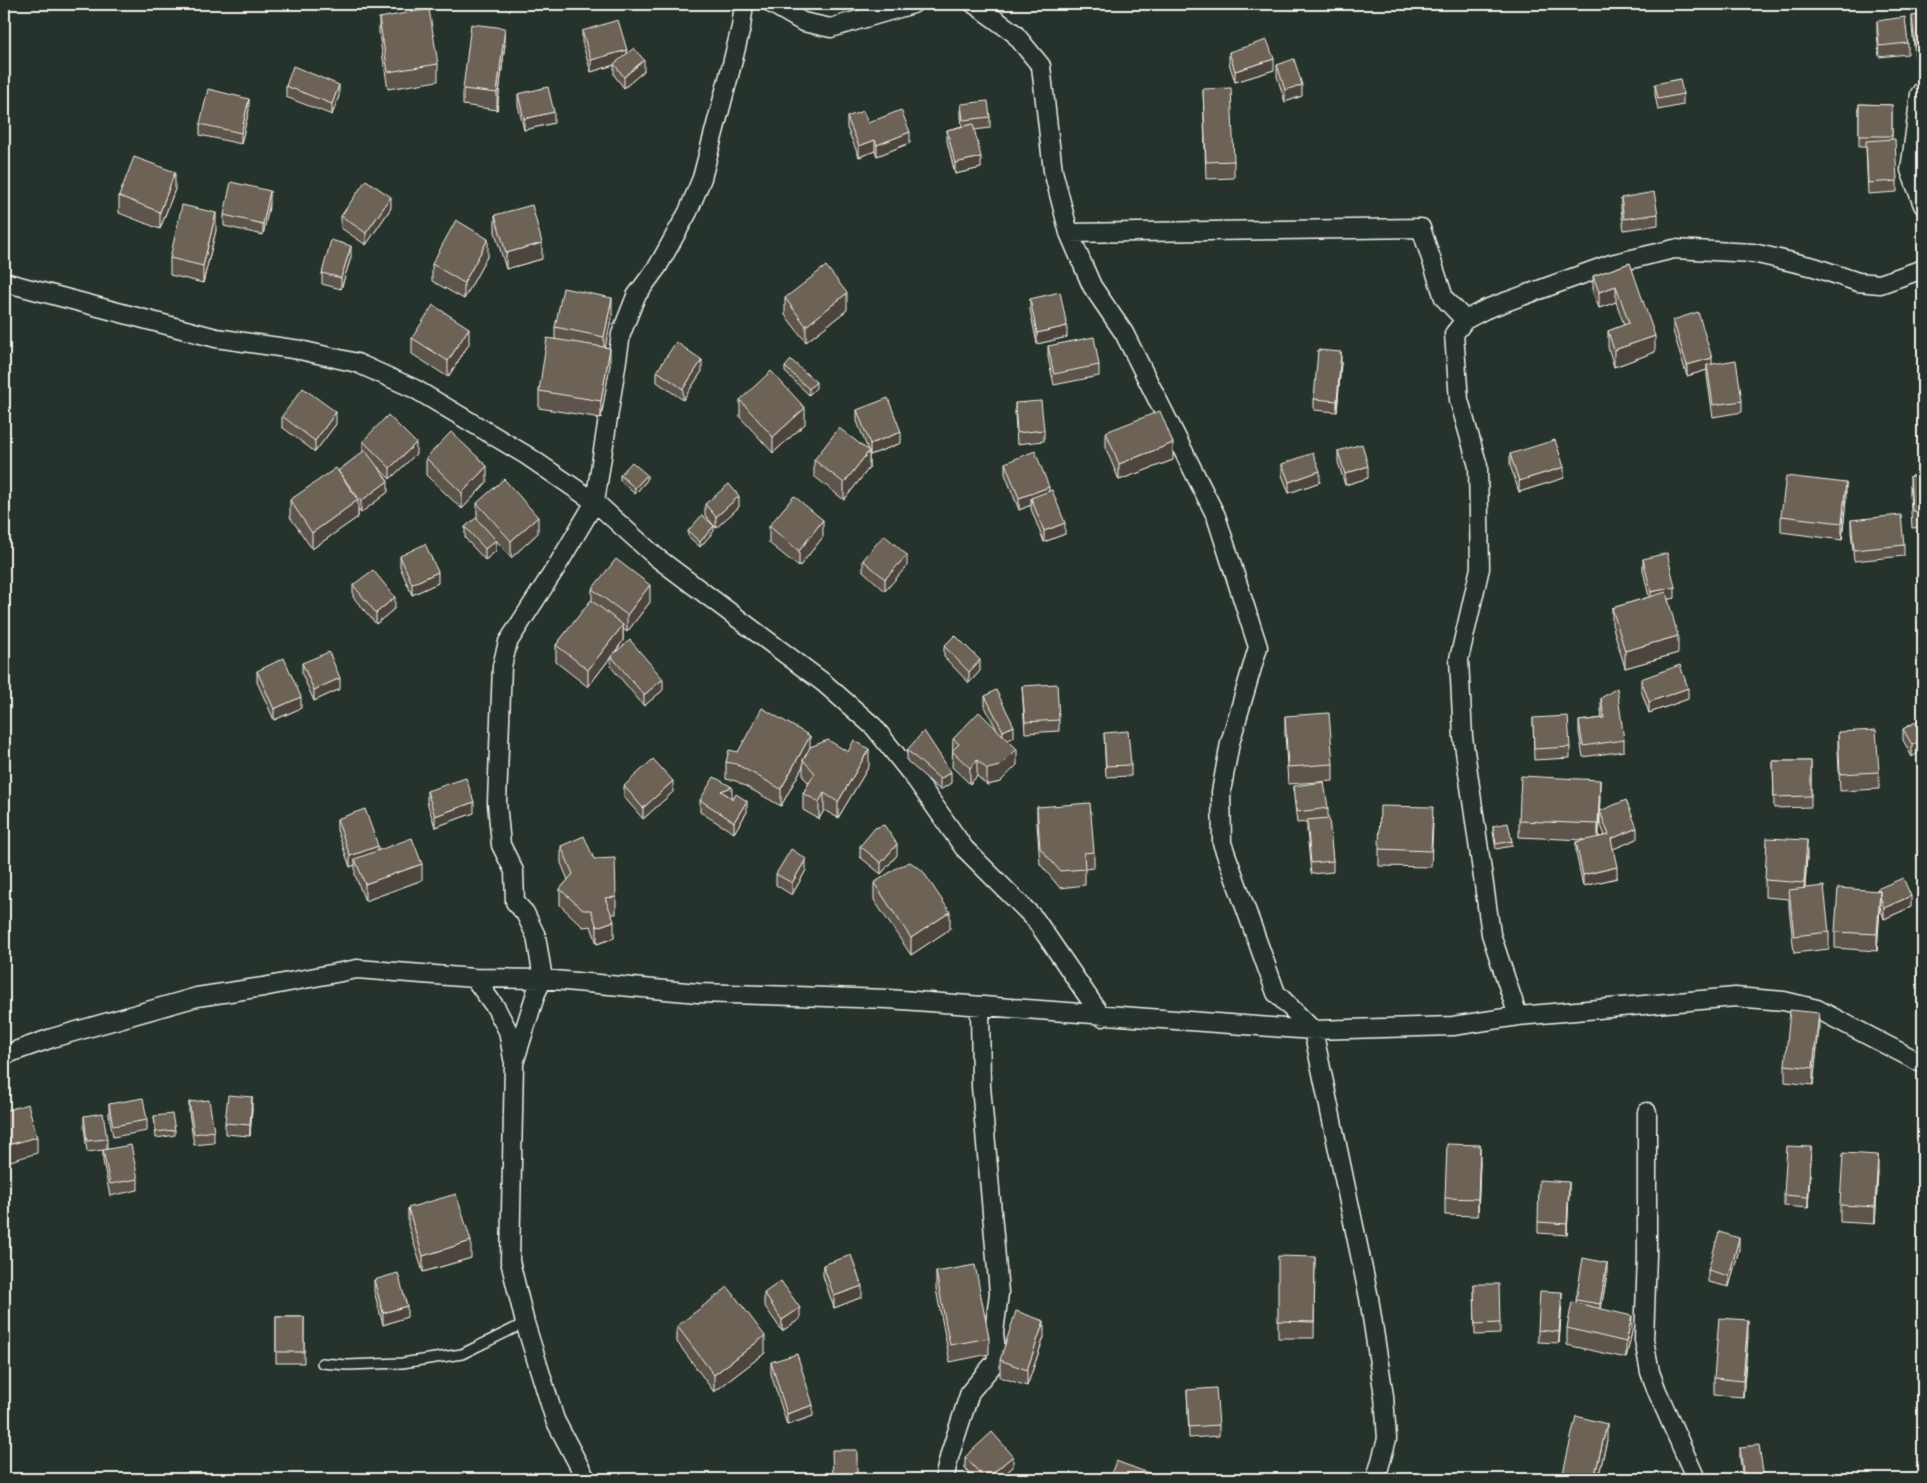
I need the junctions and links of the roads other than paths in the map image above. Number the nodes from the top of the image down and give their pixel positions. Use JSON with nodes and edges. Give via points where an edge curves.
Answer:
{"nodes":[{"id":1,"x":744,"y":4,"type":"edge"},
{"id":2,"x":772,"y":4,"type":"edge"},
{"id":3,"x":912,"y":4,"type":"edge"},
{"id":4,"x":974,"y":4,"type":"edge"},
{"id":5,"x":1923,"y":90,"type":"edge"},
{"id":6,"x":1923,"y":205,"type":"edge"},
{"id":7,"x":1069,"y":233,"type":"junction"},
{"id":8,"x":1923,"y":269,"type":"edge"},
{"id":9,"x":4,"y":282,"type":"edge"},
{"id":10,"x":1465,"y":320,"type":"junction"},
{"id":11,"x":595,"y":502,"type":"junction"},
{"id":12,"x":474,"y":978,"type":"junction"},
{"id":13,"x":543,"y":979,"type":"junction"},
{"id":14,"x":980,"y":1006,"type":"junction"},
{"id":15,"x":1102,"y":1016,"type":"junction"},
{"id":16,"x":1518,"y":1016,"type":"junction"},
{"id":17,"x":1314,"y":1030,"type":"junction"},
{"id":18,"x":4,"y":1055,"type":"edge"},
{"id":19,"x":514,"y":1063,"type":"junction"},
{"id":20,"x":1923,"y":1064,"type":"edge"},
{"id":21,"x":1647,"y":1112,"type":"dead end"},
{"id":22,"x":525,"y":1323,"type":"junction"},
{"id":23,"x":322,"y":1363,"type":"dead end"},
{"id":24,"x":586,"y":1479,"type":"edge"},
{"id":25,"x":944,"y":1479,"type":"edge"},
{"id":26,"x":1376,"y":1479,"type":"edge"},
{"id":27,"x":1696,"y":1479,"type":"edge"}],
"edges":[{"from":1,"to":11,"type":"street","via":[[735,55],[702,178],[688,212],[636,296],[621,334]]},
{"from":2,"to":3,"type":"street","via":[[803,22],[831,28]]},
{"from":4,"to":7,"type":"street","via":[[1014,33],[1041,66],[1054,171]]},
{"from":5,"to":6,"type":"street","via":[[1910,170]]},
{"from":7,"to":10,"type":"street","via":[[1422,228],[1444,298]]},
{"from":7,"to":17,"type":"street","via":[[1092,286],[1128,342],[1216,516],[1233,564],[1258,647],[1230,743],[1221,792],[1222,843],[1276,993]]},
{"from":8,"to":10,"type":"street","via":[[1880,284],[1858,282],[1814,267],[1753,253],[1674,249],[1611,264]]},
{"from":9,"to":11,"type":"street","via":[[216,338],[357,362],[415,390],[526,455]]},
{"from":10,"to":16,"type":"street","via":[[1454,334],[1459,400],[1478,466],[1480,568],[1459,659],[1463,737],[1491,934]]},
{"from":11,"to":13,"type":"street","via":[[508,642],[502,666],[497,803],[502,845],[514,871],[515,902],[525,913],[536,936]]},
{"from":11,"to":15,"type":"street","via":[[656,557],[824,683],[874,727],[964,848],[1035,919]]},
{"from":12,"to":13,"type":"street"},
{"from":12,"to":18,"type":"street","via":[[356,969],[263,988],[197,996]]},
{"from":12,"to":19,"type":"street","via":[[508,1031]]},
{"from":13,"to":14,"type":"street","via":[[698,993]]},
{"from":13,"to":19,"type":"street"},
{"from":14,"to":15,"type":"street"},
{"from":14,"to":25,"type":"street","via":[[981,1086],[999,1293],[994,1333],[996,1360],[970,1392]]},
{"from":15,"to":17,"type":"street"},
{"from":16,"to":17,"type":"street","via":[[1453,1026]]},
{"from":16,"to":20,"type":"street","via":[[1735,997],[1784,1001],[1817,1009]]},
{"from":17,"to":26,"type":"street","via":[[1369,1298],[1384,1396],[1387,1439]]},
{"from":19,"to":22,"type":"street","via":[[510,1261]]},
{"from":21,"to":27,"type":"street","via":[[1644,1340],[1657,1391]]},
{"from":22,"to":23,"type":"lane","via":[[462,1354],[402,1363]]},
{"from":22,"to":24,"type":"street","via":[[555,1420]]}]}
